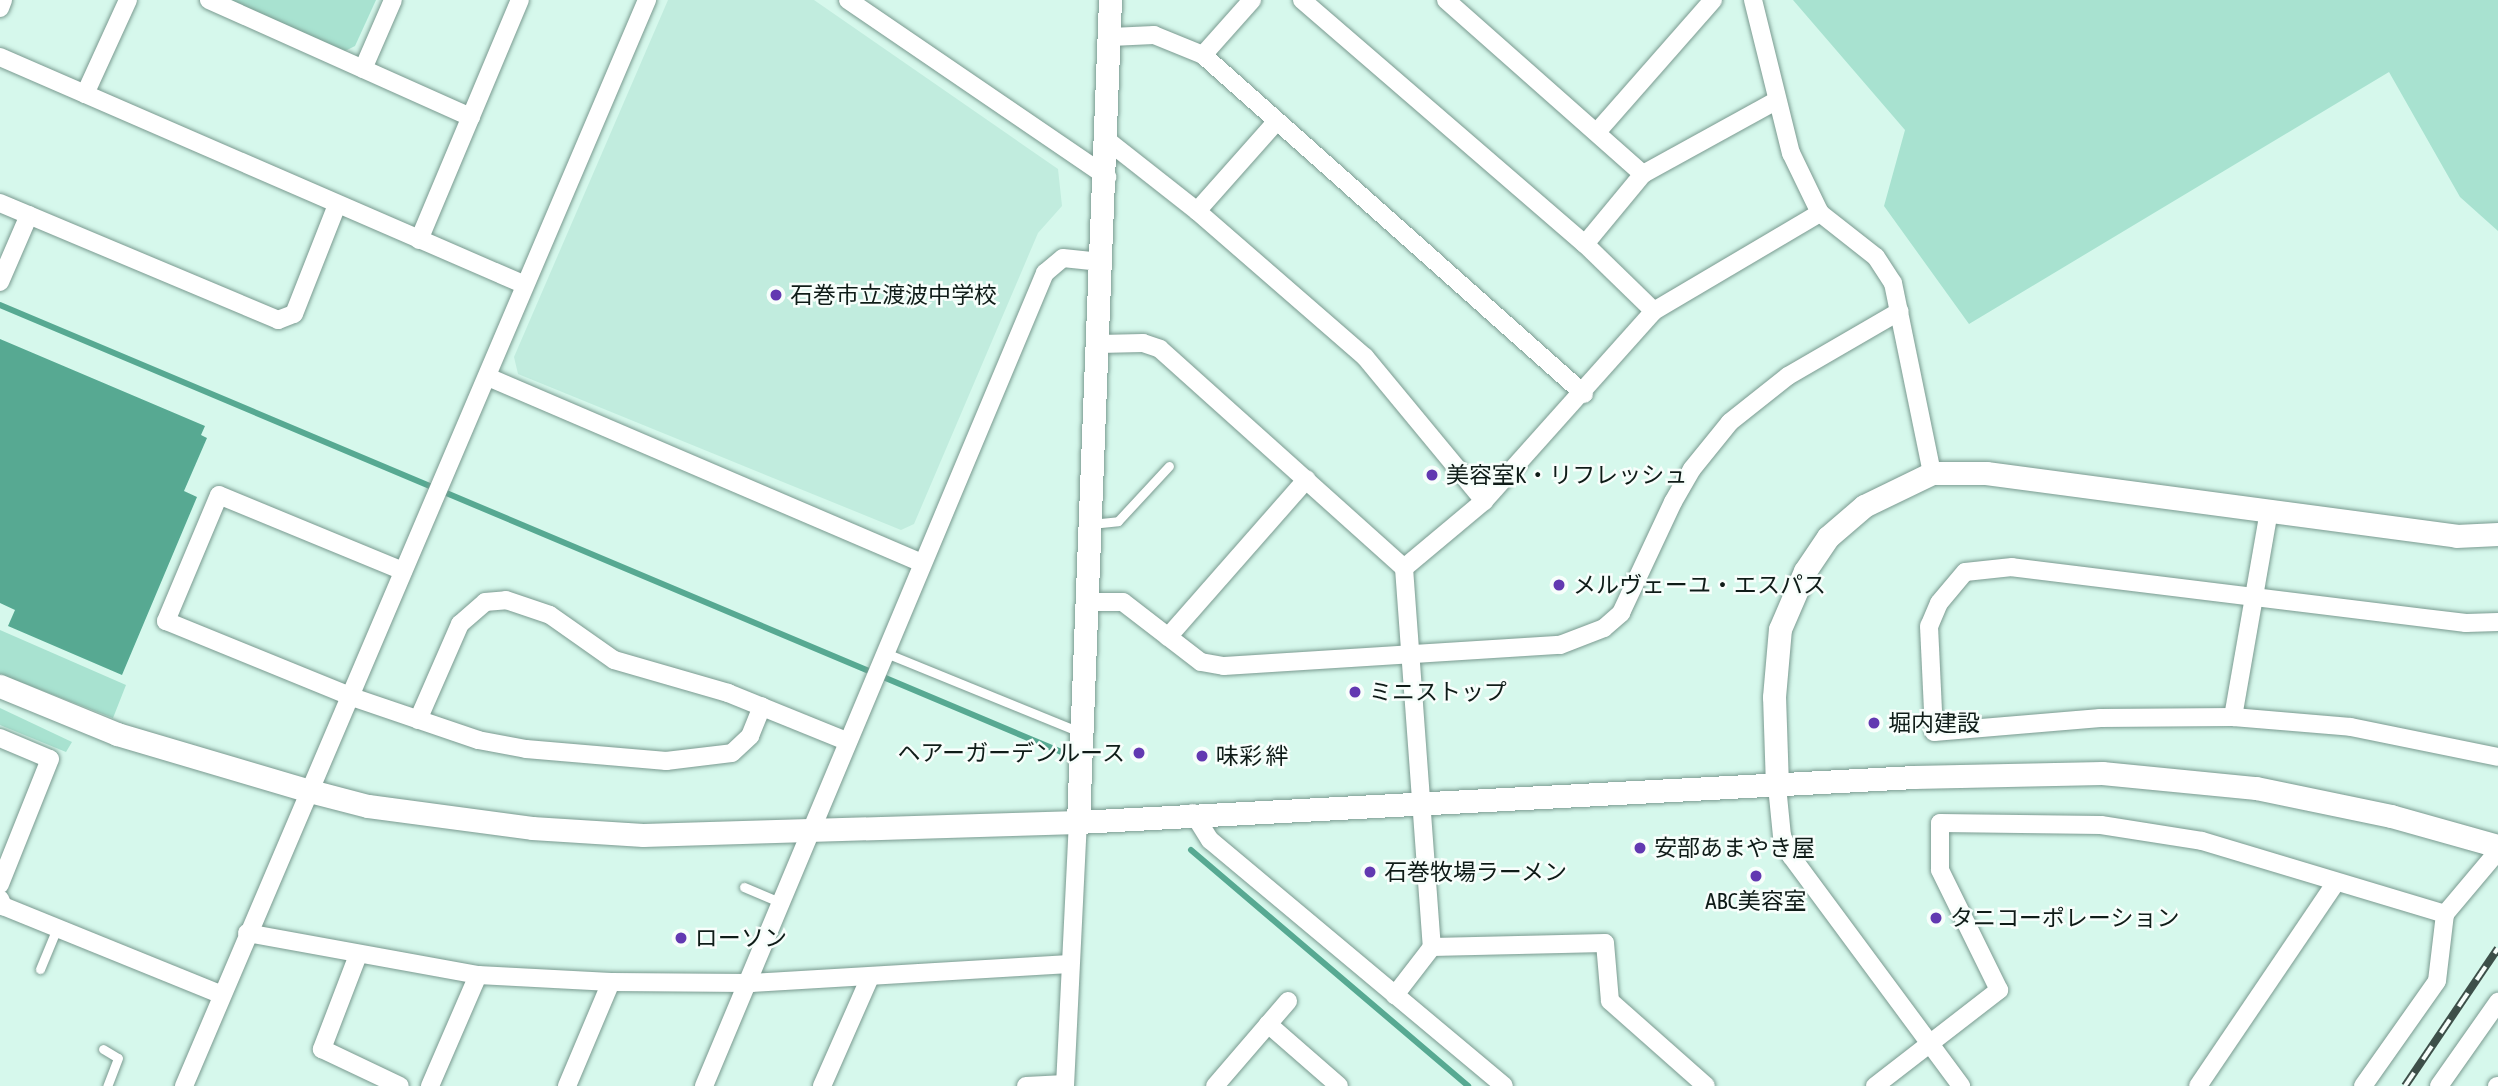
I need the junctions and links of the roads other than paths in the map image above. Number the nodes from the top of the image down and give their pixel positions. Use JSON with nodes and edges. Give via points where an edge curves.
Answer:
{"nodes":[{"id":1,"x":4,"y":0,"type":"edge"},
{"id":2,"x":128,"y":0,"type":"edge"},
{"id":3,"x":209,"y":0,"type":"edge"},
{"id":4,"x":393,"y":0,"type":"edge"},
{"id":5,"x":520,"y":0,"type":"edge"},
{"id":6,"x":647,"y":0,"type":"edge"},
{"id":7,"x":848,"y":0,"type":"edge"},
{"id":8,"x":1110,"y":0,"type":"edge"},
{"id":9,"x":1252,"y":0,"type":"edge"},
{"id":10,"x":1302,"y":0,"type":"edge"},
{"id":11,"x":1446,"y":0,"type":"edge"},
{"id":12,"x":1712,"y":0,"type":"edge"},
{"id":13,"x":1754,"y":0,"type":"edge"},
{"id":14,"x":0,"y":8,"type":"edge"},
{"id":15,"x":1111,"y":37,"type":"junction"},
{"id":16,"x":1203,"y":55,"type":"junction"},
{"id":17,"x":0,"y":57,"type":"edge"},
{"id":18,"x":363,"y":69,"type":"junction"},
{"id":19,"x":85,"y":94,"type":"junction"},
{"id":20,"x":1776,"y":101,"type":"junction"},
{"id":21,"x":471,"y":117,"type":"junction"},
{"id":22,"x":1277,"y":121,"type":"junction"},
{"id":23,"x":1597,"y":132,"type":"junction"},
{"id":24,"x":1108,"y":141,"type":"junction"},
{"id":25,"x":1643,"y":174,"type":"junction"},
{"id":26,"x":1107,"y":177,"type":"junction"},
{"id":27,"x":0,"y":203,"type":"edge"},
{"id":28,"x":337,"y":205,"type":"junction"},
{"id":29,"x":1197,"y":211,"type":"junction"},
{"id":30,"x":1820,"y":213,"type":"junction"},
{"id":31,"x":30,"y":215,"type":"junction"},
{"id":32,"x":419,"y":240,"type":"junction"},
{"id":33,"x":1585,"y":244,"type":"junction"},
{"id":34,"x":1101,"y":262,"type":"junction"},
{"id":35,"x":0,"y":282,"type":"edge"},
{"id":36,"x":525,"y":285,"type":"junction"},
{"id":37,"x":1654,"y":311,"type":"junction"},
{"id":38,"x":1900,"y":311,"type":"junction"},
{"id":39,"x":1100,"y":345,"type":"junction"},
{"id":40,"x":488,"y":377,"type":"junction"},
{"id":41,"x":1584,"y":394,"type":"junction"},
{"id":42,"x":1169,"y":466,"type":"dead end"},
{"id":43,"x":1932,"y":472,"type":"junction"},
{"id":44,"x":1307,"y":479,"type":"junction"},
{"id":45,"x":1484,"y":501,"type":"junction"},
{"id":46,"x":2269,"y":512,"type":"junction"},
{"id":47,"x":1091,"y":524,"type":"junction"},
{"id":48,"x":2498,"y":534,"type":"edge"},
{"id":49,"x":922,"y":563,"type":"junction"},
{"id":50,"x":1404,"y":568,"type":"junction"},
{"id":51,"x":403,"y":571,"type":"junction"},
{"id":52,"x":2252,"y":598,"type":"junction"},
{"id":53,"x":1089,"y":602,"type":"junction"},
{"id":54,"x":2498,"y":622,"type":"edge"},
{"id":55,"x":1168,"y":637,"type":"junction"},
{"id":56,"x":882,"y":656,"type":"junction"},
{"id":57,"x":1412,"y":657,"type":"junction"},
{"id":58,"x":0,"y":686,"type":"edge"},
{"id":59,"x":352,"y":697,"type":"junction"},
{"id":60,"x":762,"y":705,"type":"junction"},
{"id":61,"x":2233,"y":717,"type":"junction"},
{"id":62,"x":418,"y":720,"type":"junction"},
{"id":63,"x":1083,"y":733,"type":"junction"},
{"id":64,"x":0,"y":738,"type":"edge"},
{"id":65,"x":846,"y":741,"type":"junction"},
{"id":66,"x":2498,"y":757,"type":"edge"},
{"id":67,"x":1777,"y":786,"type":"junction"},
{"id":68,"x":310,"y":791,"type":"junction"},
{"id":69,"x":1425,"y":804,"type":"junction"},
{"id":70,"x":1194,"y":813,"type":"junction"},
{"id":71,"x":1078,"y":822,"type":"junction"},
{"id":72,"x":809,"y":831,"type":"junction"},
{"id":73,"x":2498,"y":849,"type":"edge"},
{"id":74,"x":2336,"y":882,"type":"junction"},
{"id":75,"x":0,"y":884,"type":"edge"},
{"id":76,"x":744,"y":887,"type":"dead end"},
{"id":77,"x":0,"y":899,"type":"edge"},
{"id":78,"x":780,"y":902,"type":"junction"},
{"id":79,"x":2445,"y":914,"type":"junction"},
{"id":80,"x":57,"y":928,"type":"junction"},
{"id":81,"x":247,"y":933,"type":"junction"},
{"id":82,"x":1432,"y":947,"type":"junction"},
{"id":83,"x":358,"y":955,"type":"junction"},
{"id":84,"x":1069,"y":964,"type":"junction"},
{"id":85,"x":40,"y":969,"type":"dead end"},
{"id":86,"x":478,"y":975,"type":"junction"},
{"id":87,"x":870,"y":976,"type":"junction"},
{"id":88,"x":611,"y":982,"type":"junction"},
{"id":89,"x":751,"y":983,"type":"junction"},
{"id":90,"x":222,"y":995,"type":"junction"},
{"id":91,"x":1395,"y":995,"type":"junction"},
{"id":92,"x":1288,"y":1001,"type":"dead end"},
{"id":93,"x":2498,"y":1002,"type":"edge"},
{"id":94,"x":1268,"y":1024,"type":"junction"},
{"id":95,"x":1930,"y":1046,"type":"junction"},
{"id":96,"x":103,"y":1049,"type":"dead end"},
{"id":97,"x":1065,"y":1085,"type":"edge"},
{"id":98,"x":107,"y":1086,"type":"edge"},
{"id":99,"x":184,"y":1086,"type":"edge"},
{"id":100,"x":400,"y":1086,"type":"edge"},
{"id":101,"x":430,"y":1086,"type":"edge"},
{"id":102,"x":567,"y":1086,"type":"edge"},
{"id":103,"x":704,"y":1086,"type":"edge"},
{"id":104,"x":822,"y":1086,"type":"edge"},
{"id":105,"x":1026,"y":1086,"type":"edge"},
{"id":106,"x":1215,"y":1086,"type":"edge"},
{"id":107,"x":1339,"y":1086,"type":"edge"},
{"id":108,"x":1504,"y":1086,"type":"edge"},
{"id":109,"x":1706,"y":1086,"type":"edge"},
{"id":110,"x":1875,"y":1086,"type":"edge"},
{"id":111,"x":1961,"y":1086,"type":"edge"},
{"id":112,"x":2198,"y":1086,"type":"edge"},
{"id":113,"x":2363,"y":1086,"type":"edge"},
{"id":114,"x":2439,"y":1086,"type":"edge"}],
"edges":[{"from":1,"to":14,"type":"street"},
{"from":2,"to":19,"type":"street"},
{"from":3,"to":18,"type":"street"},
{"from":4,"to":18,"type":"street"},
{"from":5,"to":21,"type":"street"},
{"from":6,"to":36,"type":"street"},
{"from":7,"to":26,"type":"street"},
{"from":8,"to":15,"type":"street"},
{"from":9,"to":16,"type":"street"},
{"from":10,"to":33,"type":"street"},
{"from":11,"to":23,"type":"street"},
{"from":12,"to":23,"type":"street"},
{"from":13,"to":20,"type":"street"},
{"from":15,"to":16,"type":"street","via":[[1154,35]]},
{"from":15,"to":24,"type":"street"},
{"from":16,"to":22,"type":"street"},
{"from":17,"to":19,"type":"street"},
{"from":18,"to":21,"type":"street"},
{"from":19,"to":28,"type":"street"},
{"from":20,"to":25,"type":"street"},
{"from":20,"to":30,"type":"street","via":[[1791,153]]},
{"from":21,"to":32,"type":"street"},
{"from":22,"to":29,"type":"street"},
{"from":22,"to":41,"type":"street"},
{"from":23,"to":25,"type":"street"},
{"from":24,"to":26,"type":"street"},
{"from":24,"to":29,"type":"street"},
{"from":25,"to":33,"type":"street"},
{"from":26,"to":34,"type":"street"},
{"from":27,"to":31,"type":"street"},
{"from":28,"to":31,"type":"street","via":[[294,314],[278,320]]},
{"from":28,"to":32,"type":"street"},
{"from":29,"to":45,"type":"street","via":[[1365,357]]},
{"from":30,"to":37,"type":"street"},
{"from":30,"to":38,"type":"street","via":[[1876,257],[1893,283]]},
{"from":31,"to":35,"type":"street"},
{"from":32,"to":36,"type":"street"},
{"from":33,"to":37,"type":"street"},
{"from":34,"to":39,"type":"street"},
{"from":34,"to":49,"type":"street","via":[[1063,258],[1045,273]]},
{"from":36,"to":40,"type":"street"},
{"from":37,"to":41,"type":"street"},
{"from":38,"to":43,"type":"street"},
{"from":38,"to":57,"type":"street","via":[[1788,376],[1730,422],[1692,469],[1632,592],[1604,628],[1560,645]]},
{"from":39,"to":44,"type":"street","via":[[1143,343],[1160,349]]},
{"from":39,"to":47,"type":"street"},
{"from":40,"to":49,"type":"street"},
{"from":40,"to":51,"type":"street"},
{"from":41,"to":45,"type":"street"},
{"from":42,"to":47,"type":"lane","via":[[1118,521]]},
{"from":43,"to":46,"type":"street","via":[[1986,473]]},
{"from":43,"to":67,"type":"street","via":[[1864,506],[1828,537],[1805,571],[1780,629],[1774,697]]},
{"from":44,"to":50,"type":"street"},
{"from":44,"to":55,"type":"street"},
{"from":45,"to":50,"type":"street"},
{"from":46,"to":48,"type":"street","via":[[2456,536]]},
{"from":46,"to":52,"type":"street"},
{"from":47,"to":53,"type":"street"},
{"from":49,"to":56,"type":"street"},
{"from":50,"to":57,"type":"street"},
{"from":51,"to":59,"type":"street"},
{"from":51,"to":59,"type":"street","via":[[219,495],[166,621]]},
{"from":52,"to":54,"type":"street"},
{"from":52,"to":61,"type":"street"},
{"from":52,"to":61,"type":"street","via":[[1985,567],[1965,572],[1951,585],[1929,626],[1934,732],[2099,718]]},
{"from":53,"to":55,"type":"street","via":[[1123,602]]},
{"from":53,"to":63,"type":"street"},
{"from":55,"to":57,"type":"street","via":[[1201,662],[1224,666]]},
{"from":56,"to":63,"type":"lane"},
{"from":56,"to":65,"type":"street"},
{"from":57,"to":69,"type":"street"},
{"from":58,"to":68,"type":"street","via":[[129,738]]},
{"from":59,"to":62,"type":"street"},
{"from":59,"to":68,"type":"street"},
{"from":60,"to":62,"type":"street","via":[[750,736],[732,753],[666,761],[526,749],[478,740]]},
{"from":60,"to":62,"type":"street","via":[[614,660],[550,615],[506,600],[485,603],[460,624]]},
{"from":60,"to":65,"type":"street"},
{"from":61,"to":66,"type":"street","via":[[2351,727]]},
{"from":63,"to":71,"type":"street"},
{"from":64,"to":75,"type":"street","via":[[50,759]]},
{"from":65,"to":72,"type":"street"},
{"from":67,"to":69,"type":"street"},
{"from":67,"to":73,"type":"street","via":[[1913,777],[2139,776],[2256,788],[2457,833]]},
{"from":67,"to":95,"type":"street","via":[[1782,836],[1791,856]]},
{"from":68,"to":72,"type":"street","via":[[368,806],[532,828],[643,835]]},
{"from":68,"to":81,"type":"street"},
{"from":69,"to":70,"type":"street"},
{"from":69,"to":82,"type":"street"},
{"from":70,"to":71,"type":"street"},
{"from":70,"to":91,"type":"street","via":[[1210,840]]},
{"from":71,"to":72,"type":"street"},
{"from":71,"to":84,"type":"street"},
{"from":72,"to":78,"type":"street"},
{"from":73,"to":79,"type":"street"},
{"from":74,"to":79,"type":"street"},
{"from":74,"to":95,"type":"street","via":[[2202,841],[2101,825],[1940,823],[1940,870],[1999,990]]},
{"from":74,"to":112,"type":"street"},
{"from":76,"to":78,"type":"lane"},
{"from":77,"to":80,"type":"street","via":[[4,906]]},
{"from":78,"to":89,"type":"street"},
{"from":79,"to":113,"type":"street","via":[[2437,981]]},
{"from":80,"to":85,"type":"lane"},
{"from":80,"to":90,"type":"street"},
{"from":81,"to":83,"type":"street"},
{"from":81,"to":90,"type":"street"},
{"from":82,"to":91,"type":"street"},
{"from":82,"to":109,"type":"street","via":[[1605,943],[1610,1001]]},
{"from":83,"to":86,"type":"street"},
{"from":83,"to":100,"type":"street","via":[[322,1049]]},
{"from":84,"to":87,"type":"street"},
{"from":84,"to":97,"type":"street"},
{"from":86,"to":88,"type":"street"},
{"from":86,"to":101,"type":"street"},
{"from":87,"to":89,"type":"street"},
{"from":87,"to":104,"type":"street"},
{"from":88,"to":89,"type":"street"},
{"from":88,"to":102,"type":"street"},
{"from":89,"to":103,"type":"street"},
{"from":90,"to":99,"type":"street"},
{"from":91,"to":108,"type":"street"},
{"from":92,"to":94,"type":"street"},
{"from":93,"to":114,"type":"street"},
{"from":94,"to":106,"type":"street"},
{"from":94,"to":107,"type":"street"},
{"from":95,"to":110,"type":"street"},
{"from":95,"to":111,"type":"street"},
{"from":96,"to":98,"type":"lane","via":[[118,1058]]},
{"from":97,"to":105,"type":"street"}]}
